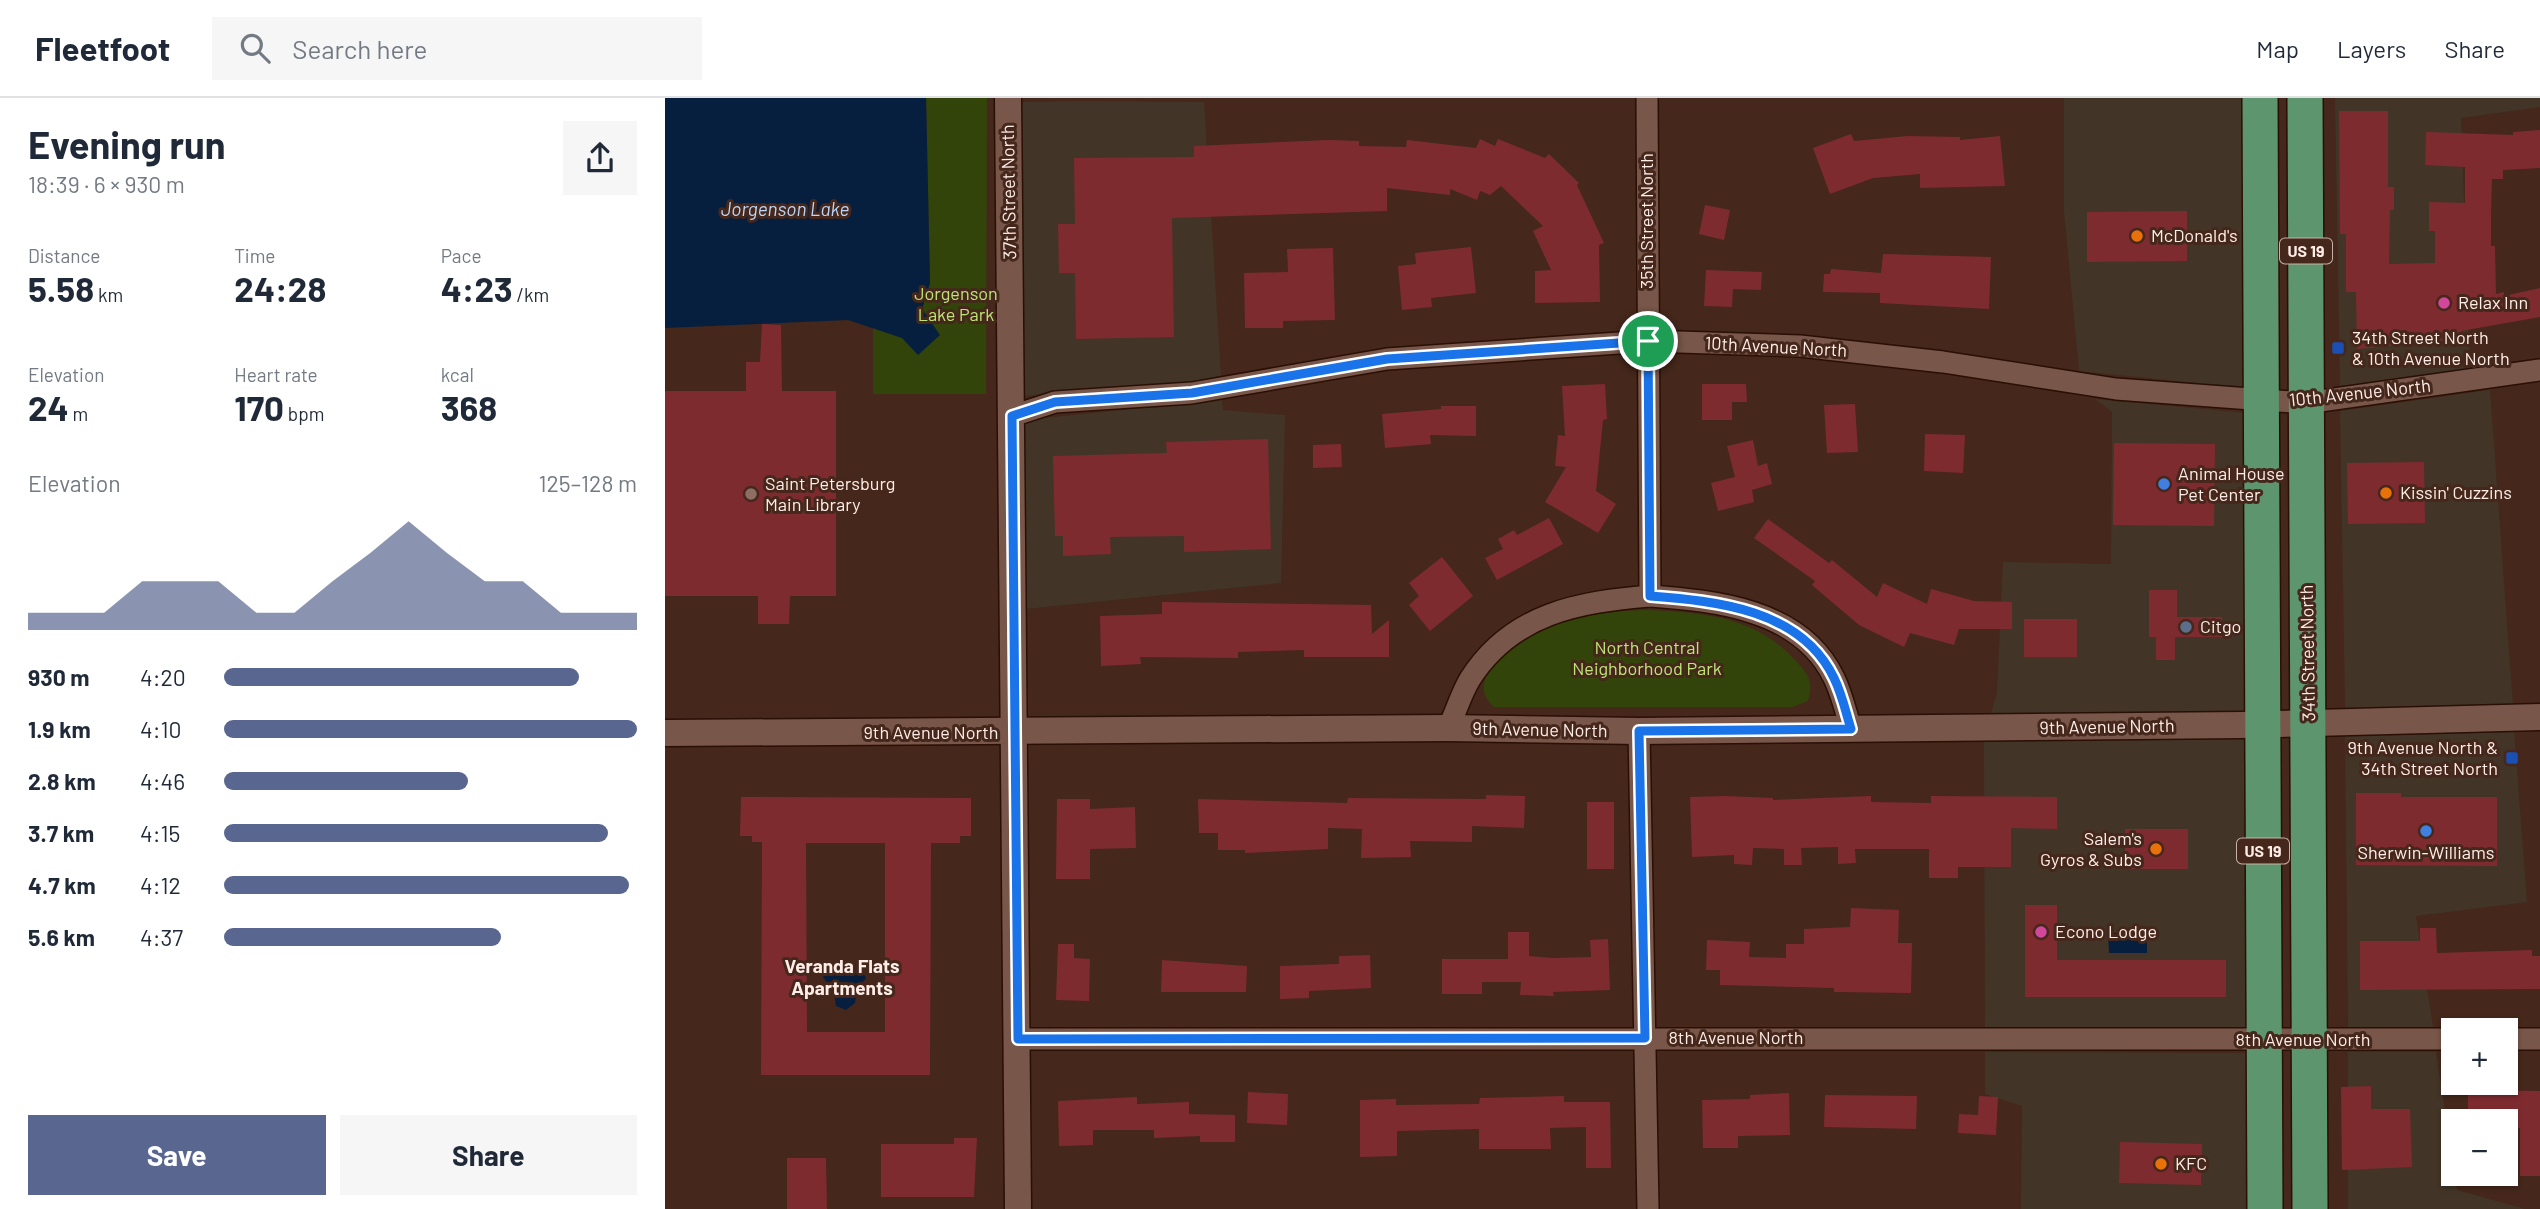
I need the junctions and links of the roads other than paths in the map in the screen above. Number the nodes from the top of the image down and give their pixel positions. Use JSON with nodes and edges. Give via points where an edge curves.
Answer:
{"nodes":[{"id":1,"x":1008,"y":98,"type":"edge"},
{"id":2,"x":1647,"y":98,"type":"edge"},
{"id":3,"x":2260,"y":98,"type":"edge"},
{"id":4,"x":2305,"y":98,"type":"edge"},
{"id":5,"x":1648,"y":341,"type":"junction"},
{"id":6,"x":2540,"y":370,"type":"edge"},
{"id":7,"x":2261,"y":401,"type":"junction"},
{"id":8,"x":2306,"y":403,"type":"junction"},
{"id":9,"x":1012,"y":416,"type":"junction"},
{"id":10,"x":1650,"y":596,"type":"junction"},
{"id":11,"x":2540,"y":717,"type":"edge"},
{"id":12,"x":2309,"y":723,"type":"junction"},
{"id":13,"x":2263,"y":725,"type":"junction"},
{"id":14,"x":1448,"y":729,"type":"junction"},
{"id":15,"x":1851,"y":729,"type":"junction"},
{"id":16,"x":1639,"y":731,"type":"junction"},
{"id":17,"x":665,"y":733,"type":"edge"},
{"id":18,"x":1016,"y":733,"type":"junction"},
{"id":19,"x":1645,"y":1038,"type":"junction"},
{"id":20,"x":1018,"y":1039,"type":"junction"},
{"id":21,"x":2441,"y":1039,"type":"edge"},
{"id":22,"x":2518,"y":1039,"type":"edge"},
{"id":23,"x":2540,"y":1039,"type":"edge"},
{"id":24,"x":2309,"y":1040,"type":"junction"},
{"id":25,"x":2265,"y":1041,"type":"junction"},
{"id":26,"x":1018,"y":1209,"type":"edge"},
{"id":27,"x":1648,"y":1209,"type":"edge"},
{"id":28,"x":2265,"y":1209,"type":"edge"},
{"id":29,"x":2310,"y":1209,"type":"edge"}],
"edges":[{"from":1,"to":9,"type":"street","name":"37th Street North"},
{"from":2,"to":5,"type":"street","name":"35th Street North"},
{"from":3,"to":7,"type":"highway","number":"US 19"},
{"from":4,"to":8,"type":"highway","name":"34th Street North","number":"US 19"},
{"from":5,"to":7,"type":"street","name":"10th Avenue North","via":[[1800,346],[1943,362],[2110,389]]},
{"from":5,"to":9,"type":"street","name":"10th Avenue North","via":[[1387,359],[1192,393],[1055,402]]},
{"from":5,"to":10,"type":"street","name":"35th Street North"},
{"from":6,"to":8,"type":"street","name":"10th Avenue North"},
{"from":7,"to":8,"type":"street","name":"10th Avenue North"},
{"from":7,"to":13,"type":"highway","number":"US 19"},
{"from":8,"to":12,"type":"highway","name":"34th Street North","number":"US 19"},
{"from":9,"to":18,"type":"street","name":"37th Street North"},
{"from":10,"to":14,"type":"street","via":[[1591,601],[1544,615],[1499,644],[1470,679]]},
{"from":10,"to":15,"type":"street","via":[[1709,601],[1764,614],[1809,645],[1826,666]]},
{"from":11,"to":12,"type":"street","name":"9th Avenue North"},
{"from":12,"to":13,"type":"street","name":"9th Avenue North"},
{"from":12,"to":24,"type":"highway","name":"34th Street North","number":"US 19"},
{"from":13,"to":15,"type":"street","name":"9th Avenue North"},
{"from":13,"to":25,"type":"highway","number":"US 19"},
{"from":14,"to":16,"type":"street","name":"9th Avenue North"},
{"from":14,"to":18,"type":"street","name":"9th Avenue North"},
{"from":15,"to":16,"type":"street","name":"9th Avenue North"},
{"from":16,"to":19,"type":"street"},
{"from":17,"to":18,"type":"street","name":"9th Avenue North"},
{"from":18,"to":20,"type":"street","name":"37th Street North"},
{"from":19,"to":20,"type":"street","name":"8th Avenue North"},
{"from":19,"to":25,"type":"street","name":"8th Avenue North"},
{"from":19,"to":27,"type":"street"},
{"from":20,"to":26,"type":"street","name":"37th Street North"},
{"from":21,"to":24,"type":"street","name":"8th Avenue North"},
{"from":22,"to":23,"type":"street"},
{"from":24,"to":25,"type":"street","name":"8th Avenue North"},
{"from":24,"to":29,"type":"highway","name":"34th Street North","number":"US 19"},
{"from":25,"to":28,"type":"highway","number":"US 19"}]}
